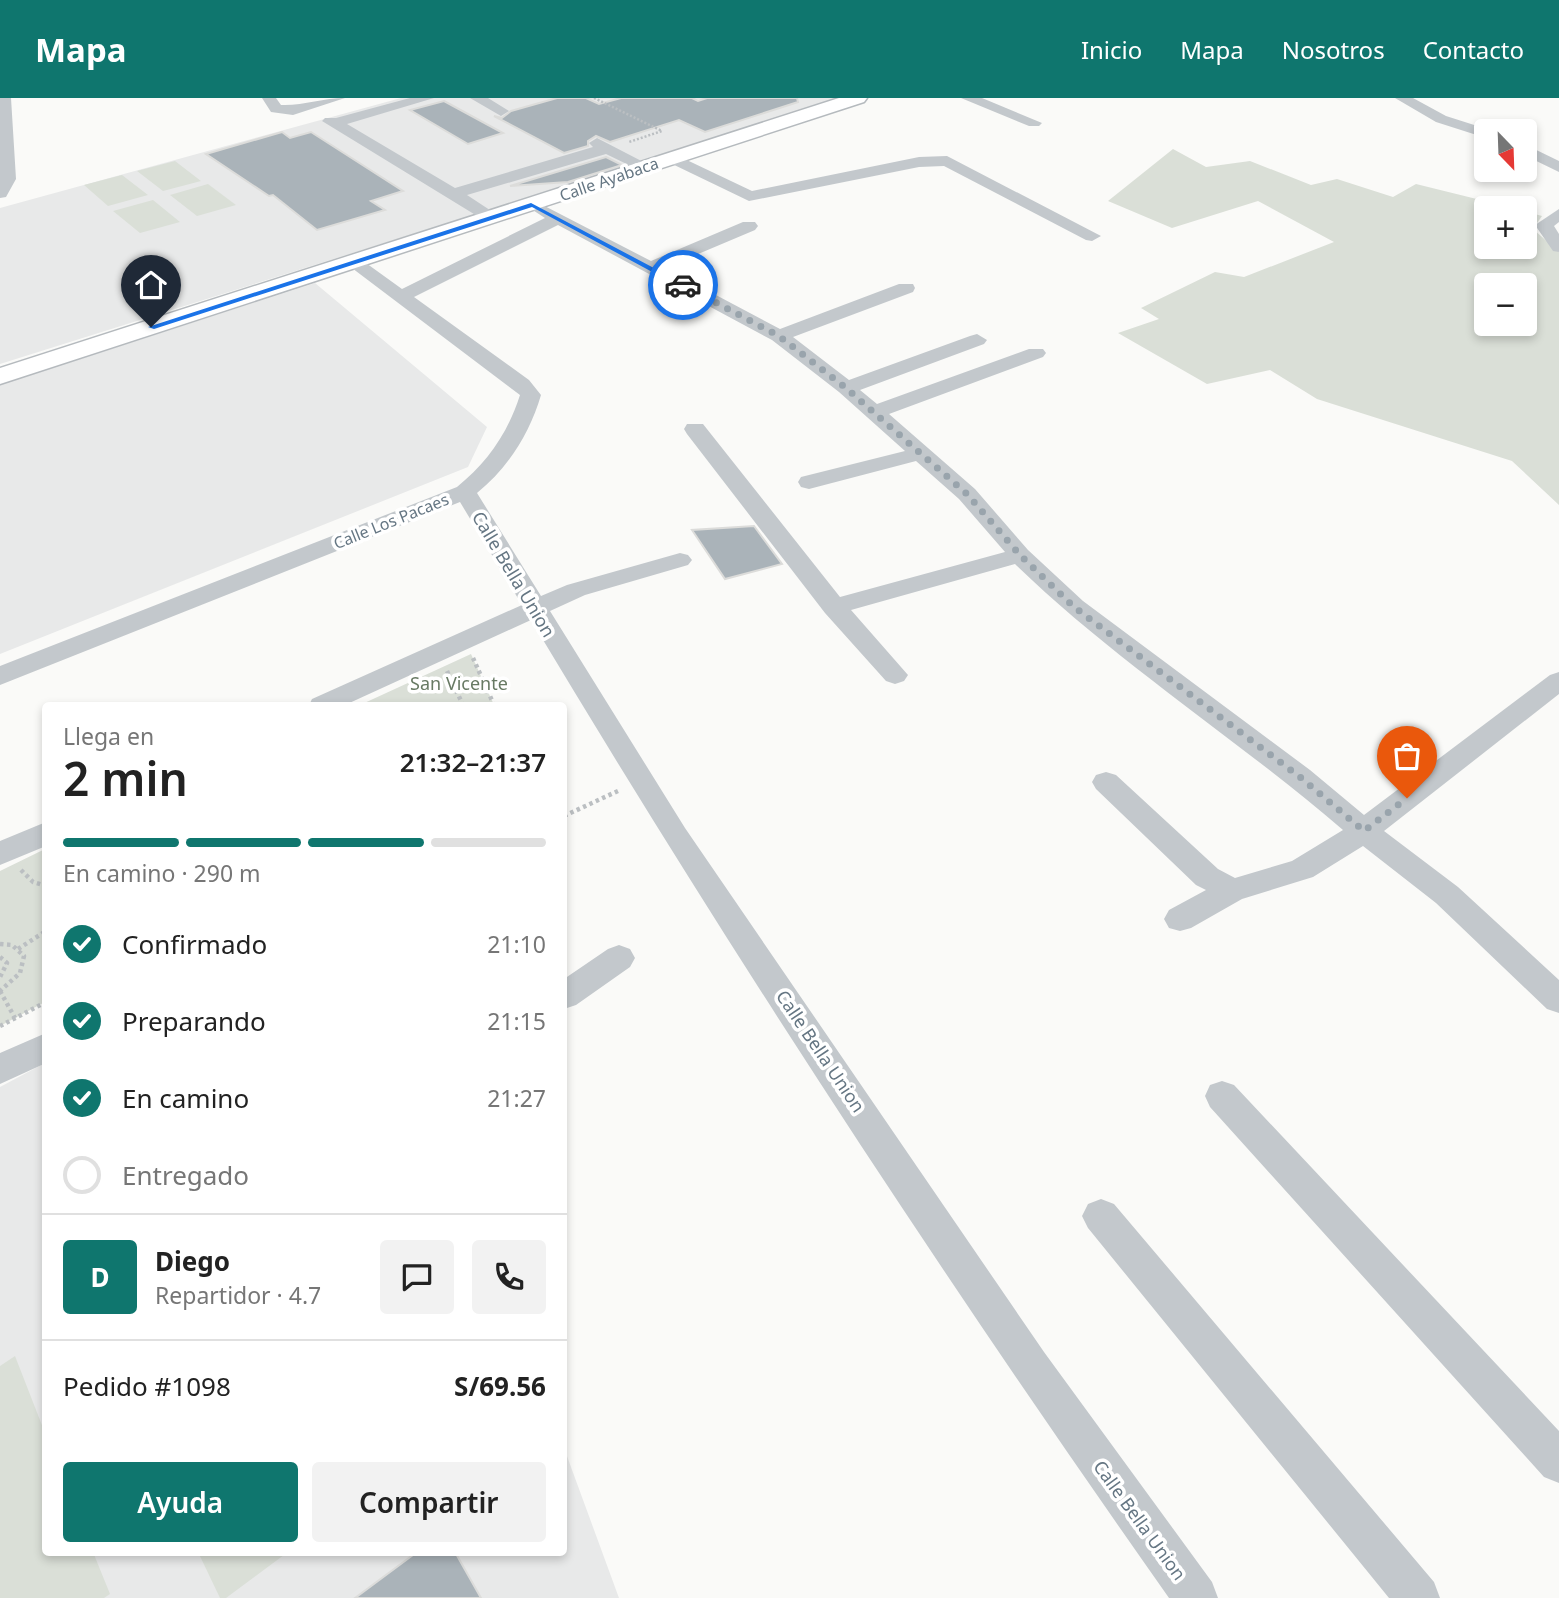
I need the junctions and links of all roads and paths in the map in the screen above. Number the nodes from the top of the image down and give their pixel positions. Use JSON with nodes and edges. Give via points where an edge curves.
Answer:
{"nodes":[{"id":1,"x":4,"y":98,"type":"edge"},
{"id":2,"x":269,"y":98,"type":"edge"},
{"id":3,"x":338,"y":98,"type":"edge"},
{"id":4,"x":412,"y":98,"type":"edge"},
{"id":5,"x":427,"y":98,"type":"edge"},
{"id":6,"x":477,"y":98,"type":"edge"},
{"id":7,"x":594,"y":98,"type":"edge"},
{"id":8,"x":858,"y":98,"type":"edge"},
{"id":9,"x":968,"y":98,"type":"edge"},
{"id":10,"x":1402,"y":98,"type":"edge"},
{"id":11,"x":501,"y":111,"type":"dead end"},
{"id":12,"x":335,"y":123,"type":"junction"},
{"id":13,"x":1034,"y":123,"type":"dead end"},
{"id":14,"x":1474,"y":129,"type":"edge"},
{"id":15,"x":359,"y":138,"type":"junction"},
{"id":16,"x":603,"y":145,"type":"junction"},
{"id":17,"x":1537,"y":156,"type":"edge"},
{"id":18,"x":672,"y":158,"type":"junction"},
{"id":19,"x":398,"y":162,"type":"junction"},
{"id":20,"x":645,"y":167,"type":"junction"},
{"id":21,"x":1559,"y":167,"type":"edge"},
{"id":22,"x":0,"y":193,"type":"edge"},
{"id":23,"x":453,"y":194,"type":"junction"},
{"id":24,"x":472,"y":205,"type":"junction"},
{"id":25,"x":533,"y":205,"type":"junction"},
{"id":26,"x":447,"y":211,"type":"dead end"},
{"id":27,"x":1559,"y":214,"type":"edge"},
{"id":28,"x":493,"y":218,"type":"junction"},
{"id":29,"x":559,"y":218,"type":"junction"},
{"id":30,"x":749,"y":226,"type":"dead end"},
{"id":31,"x":1092,"y":236,"type":"dead end"},
{"id":32,"x":1559,"y":247,"type":"edge"},
{"id":33,"x":353,"y":262,"type":"junction"},
{"id":34,"x":649,"y":268,"type":"junction"},
{"id":35,"x":906,"y":288,"type":"dead end"},
{"id":36,"x":402,"y":296,"type":"junction"},
{"id":37,"x":779,"y":336,"type":"junction"},
{"id":38,"x":977,"y":340,"type":"dead end"},
{"id":39,"x":1036,"y":353,"type":"dead end"},
{"id":40,"x":0,"y":376,"type":"edge"},
{"id":41,"x":846,"y":388,"type":"junction"},
{"id":42,"x":873,"y":413,"type":"junction"},
{"id":43,"x":695,"y":429,"type":"dead end"},
{"id":44,"x":921,"y":453,"type":"junction"},
{"id":45,"x":809,"y":482,"type":"dead end"},
{"id":46,"x":465,"y":492,"type":"junction"},
{"id":47,"x":1020,"y":555,"type":"junction"},
{"id":48,"x":680,"y":560,"type":"dead end"},
{"id":49,"x":834,"y":607,"type":"junction"},
{"id":50,"x":534,"y":608,"type":"junction"},
{"id":51,"x":445,"y":666,"type":"dead end"},
{"id":52,"x":895,"y":674,"type":"dead end"},
{"id":53,"x":0,"y":676,"type":"edge"},
{"id":54,"x":1559,"y":681,"type":"edge"},
{"id":55,"x":329,"y":702,"type":"edge"},
{"id":56,"x":462,"y":702,"type":"edge"},
{"id":57,"x":641,"y":780,"type":"junction"},
{"id":58,"x":1105,"y":782,"type":"dead end"},
{"id":59,"x":567,"y":815,"type":"edge"},
{"id":60,"x":1364,"y":831,"type":"junction"},
{"id":61,"x":42,"y":836,"type":"edge"},
{"id":62,"x":9,"y":858,"type":"edge"},
{"id":63,"x":42,"y":884,"type":"edge"},
{"id":64,"x":1232,"y":890,"type":"junction"},
{"id":65,"x":1180,"y":919,"type":"dead end"},
{"id":66,"x":42,"y":934,"type":"edge"},
{"id":67,"x":0,"y":944,"type":"edge"},
{"id":68,"x":18,"y":949,"type":"junction"},
{"id":69,"x":0,"y":957,"type":"edge"},
{"id":70,"x":619,"y":958,"type":"dead end"},
{"id":71,"x":0,"y":977,"type":"edge"},
{"id":72,"x":0,"y":991,"type":"edge"},
{"id":73,"x":567,"y":994,"type":"edge"},
{"id":74,"x":1559,"y":1000,"type":"edge"},
{"id":75,"x":42,"y":1004,"type":"edge"},
{"id":76,"x":15,"y":1018,"type":"junction"},
{"id":77,"x":0,"y":1026,"type":"edge"},
{"id":78,"x":42,"y":1049,"type":"edge"},
{"id":79,"x":0,"y":1069,"type":"edge"},
{"id":80,"x":1222,"y":1096,"type":"dead end"},
{"id":81,"x":1101,"y":1216,"type":"dead end"},
{"id":82,"x":1559,"y":1462,"type":"edge"},
{"id":83,"x":1196,"y":1598,"type":"edge"},
{"id":84,"x":1418,"y":1598,"type":"edge"}],
"edges":[{"from":1,"to":22,"type":"street","via":[[8,179]]},
{"from":2,"to":3,"type":"street","via":[[276,109],[285,111]]},
{"from":4,"to":12,"type":"street","via":[[330,121]]},
{"from":5,"to":12,"type":"street"},
{"from":6,"to":11,"type":"street"},
{"from":7,"to":16,"type":"path","via":[[662,131]]},
{"from":8,"to":18,"type":"main road","name":"Calle Ayabaca"},
{"from":9,"to":13,"type":"street"},
{"from":10,"to":14,"type":"street","via":[[1441,119]]},
{"from":12,"to":15,"type":"street"},
{"from":15,"to":19,"type":"street"},
{"from":15,"to":19,"type":"street","via":[[336,143],[376,169]]},
{"from":16,"to":20,"type":"street"},
{"from":16,"to":23,"type":"street"},
{"from":17,"to":21,"type":"street"},
{"from":18,"to":20,"type":"main road","name":"Calle Ayabaca"},
{"from":18,"to":31,"type":"street","via":[[749,196],[919,162],[947,161]]},
{"from":19,"to":23,"type":"street"},
{"from":20,"to":25,"type":"main road","name":"Calle Ayabaca"},
{"from":23,"to":24,"type":"street"},
{"from":24,"to":26,"type":"street"},
{"from":24,"to":28,"type":"street"},
{"from":25,"to":28,"type":"main road","name":"Calle Ayabaca"},
{"from":25,"to":29,"type":"street"},
{"from":27,"to":32,"type":"street","via":[[1544,225]]},
{"from":28,"to":33,"type":"main road","name":"Calle Ayabaca"},
{"from":29,"to":34,"type":"street"},
{"from":29,"to":36,"type":"street"},
{"from":30,"to":34,"type":"street"},
{"from":33,"to":36,"type":"street","name":"Calle Los Pacaes"},
{"from":33,"to":40,"type":"main road","name":"Calle Ayabaca"},
{"from":34,"to":37,"type":"street"},
{"from":35,"to":37,"type":"street"},
{"from":36,"to":46,"type":"street","name":"Calle Los Pacaes","via":[[531,395],[497,461]]},
{"from":37,"to":41,"type":"street"},
{"from":38,"to":41,"type":"street"},
{"from":39,"to":42,"type":"street"},
{"from":41,"to":42,"type":"street"},
{"from":42,"to":44,"type":"street"},
{"from":43,"to":49,"type":"street"},
{"from":44,"to":45,"type":"street"},
{"from":44,"to":47,"type":"street","via":[[983,511]]},
{"from":46,"to":50,"type":"street","name":"Calle Bella Union"},
{"from":46,"to":53,"type":"street","name":"Calle Los Pacaes"},
{"from":47,"to":49,"type":"street"},
{"from":47,"to":60,"type":"street","via":[[1074,607],[1300,777]]},
{"from":48,"to":50,"type":"street","via":[[576,590]]},
{"from":49,"to":52,"type":"street"},
{"from":50,"to":55,"type":"street"},
{"from":50,"to":57,"type":"street","name":"Calle Bella Union"},
{"from":51,"to":56,"type":"path"},
{"from":54,"to":60,"type":"street"},
{"from":57,"to":59,"type":"path"},
{"from":57,"to":83,"type":"street","name":"Calle Bella Union","via":[[1030,1366]]},
{"from":58,"to":64,"type":"street","via":[[1207,877]]},
{"from":60,"to":64,"type":"street","via":[[1302,869]]},
{"from":60,"to":74,"type":"street","via":[[1447,895]]},
{"from":61,"to":62,"type":"street"},
{"from":62,"to":63,"type":"path","via":[[28,878]]},
{"from":64,"to":65,"type":"street"},
{"from":66,"to":68,"type":"path"},
{"from":67,"to":68,"type":"path"},
{"from":68,"to":72,"type":"path","via":[[24,956],[20,973]]},
{"from":69,"to":71,"type":"path","via":[[7,963]]},
{"from":70,"to":73,"type":"street"},
{"from":72,"to":76,"type":"path"},
{"from":75,"to":76,"type":"path"},
{"from":76,"to":77,"type":"path"},
{"from":78,"to":79,"type":"street"},
{"from":80,"to":82,"type":"street"},
{"from":81,"to":84,"type":"street"}]}
